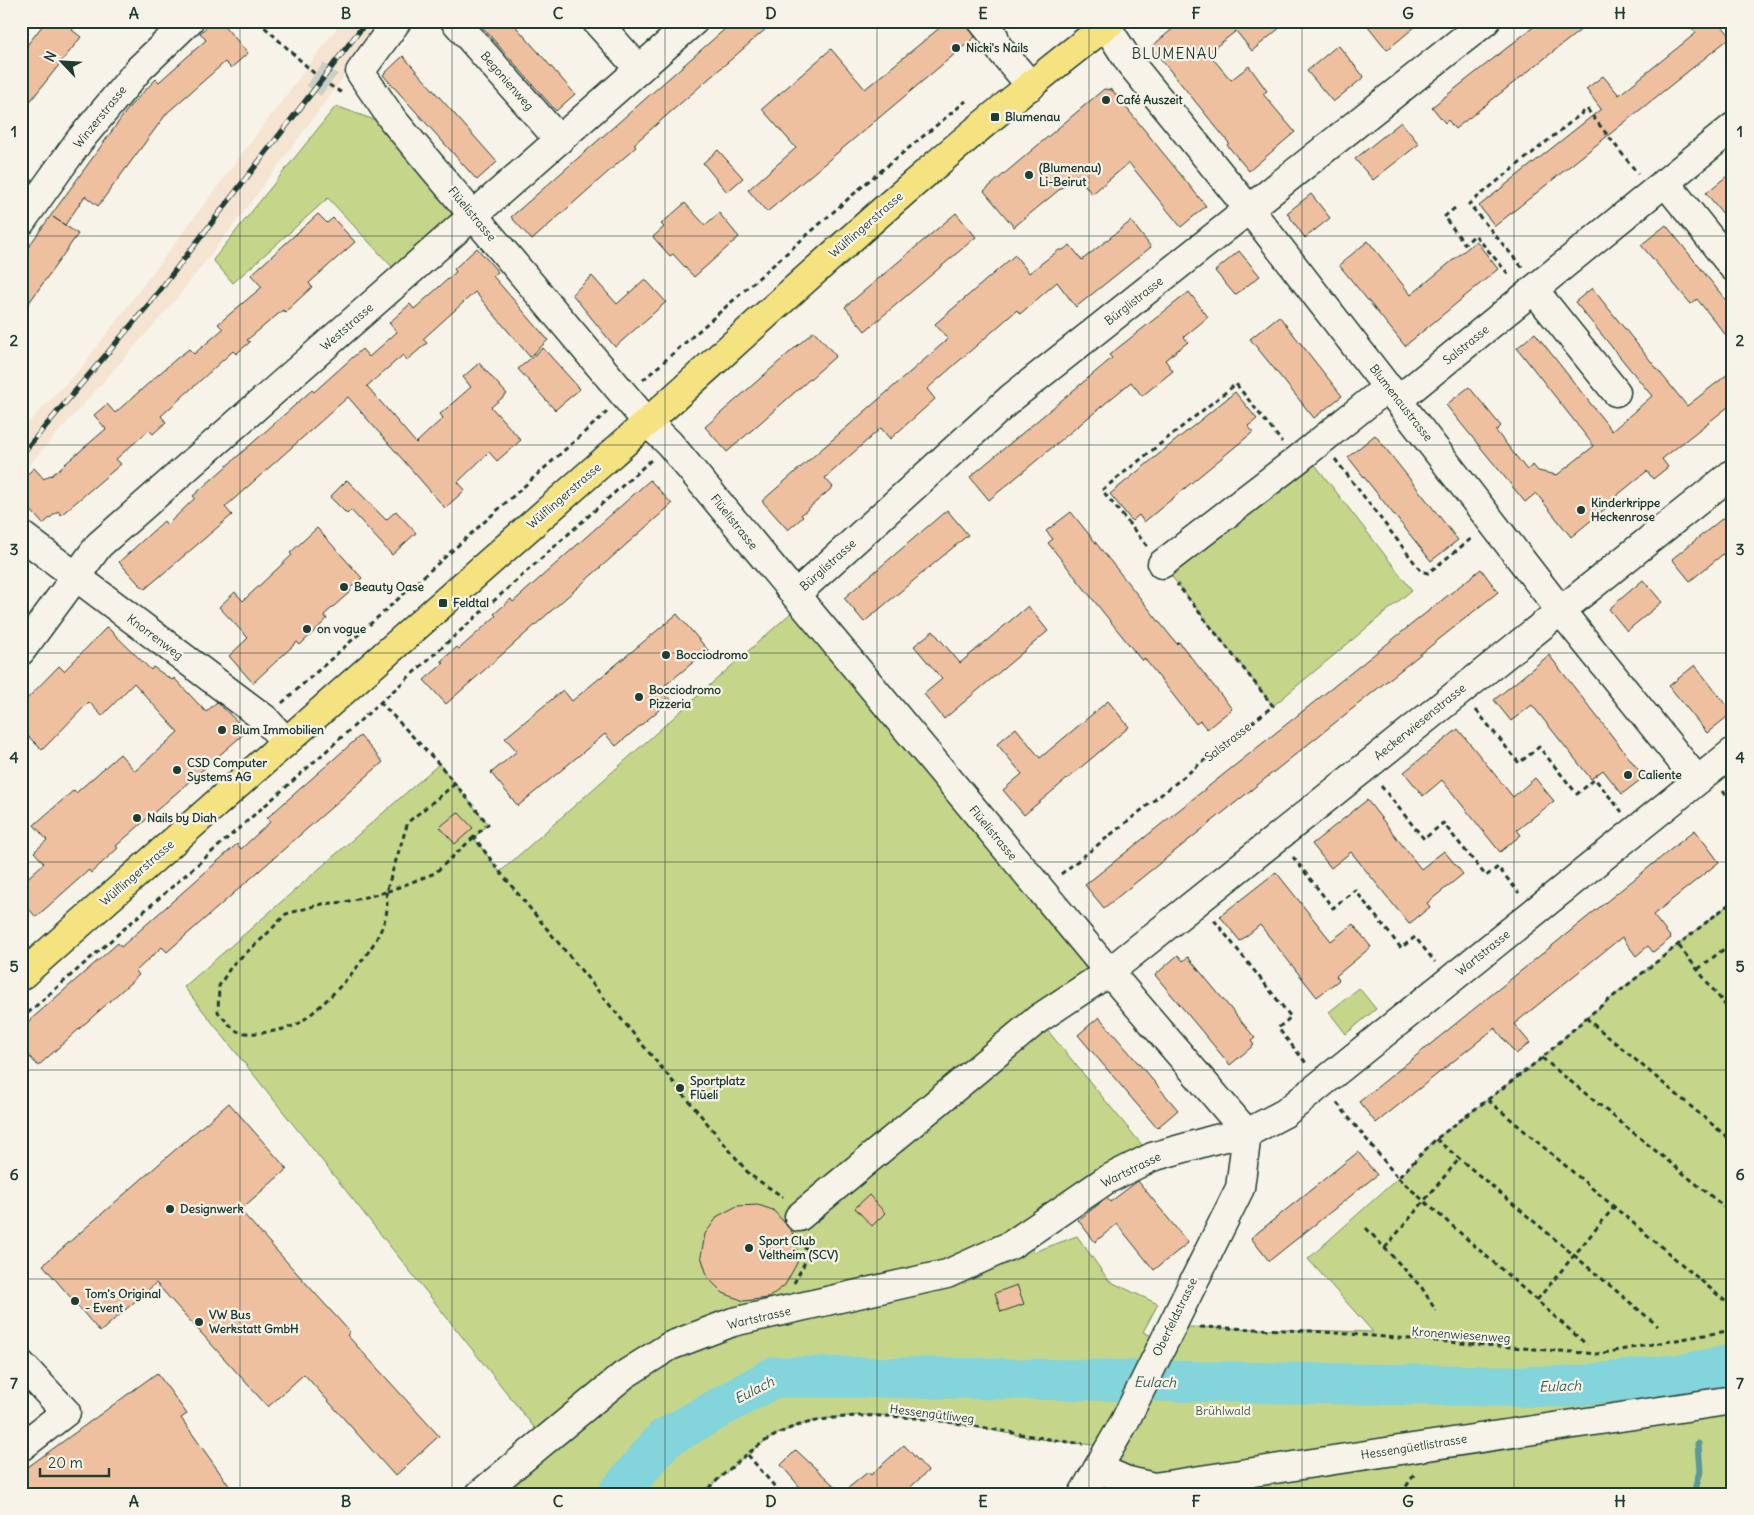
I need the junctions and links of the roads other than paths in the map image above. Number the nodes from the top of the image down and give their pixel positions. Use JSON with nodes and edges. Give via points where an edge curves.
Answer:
{"nodes":[{"id":1,"x":190,"y":21,"type":"edge"},
{"id":2,"x":397,"y":21,"type":"edge"},
{"id":3,"x":455,"y":21,"type":"edge"},
{"id":4,"x":596,"y":21,"type":"edge"},
{"id":5,"x":694,"y":21,"type":"edge"},
{"id":6,"x":982,"y":21,"type":"edge"},
{"id":7,"x":1486,"y":21,"type":"edge"},
{"id":8,"x":1106,"y":23,"type":"edge"},
{"id":9,"x":639,"y":70,"type":"junction"},
{"id":10,"x":1031,"y":86,"type":"junction"},
{"id":11,"x":1733,"y":127,"type":"edge"},
{"id":12,"x":559,"y":140,"type":"junction"},
{"id":13,"x":1653,"y":180,"type":"junction"},
{"id":14,"x":1249,"y":210,"type":"junction"},
{"id":15,"x":474,"y":216,"type":"junction"},
{"id":16,"x":21,"y":222,"type":"edge"},
{"id":17,"x":1733,"y":268,"type":"edge"},
{"id":18,"x":1525,"y":282,"type":"junction"},
{"id":19,"x":1616,"y":392,"type":"dead end"},
{"id":20,"x":1393,"y":393,"type":"junction"},
{"id":21,"x":647,"y":422,"type":"junction"},
{"id":22,"x":1733,"y":473,"type":"edge"},
{"id":23,"x":21,"y":535,"type":"edge"},
{"id":24,"x":1162,"y":564,"type":"road end"},
{"id":25,"x":74,"y":577,"type":"junction"},
{"id":26,"x":795,"y":595,"type":"junction"},
{"id":27,"x":1560,"y":610,"type":"junction"},
{"id":28,"x":21,"y":651,"type":"edge"},
{"id":29,"x":286,"y":742,"type":"junction"},
{"id":30,"x":1733,"y":752,"type":"edge"},
{"id":31,"x":1697,"y":780,"type":"junction"},
{"id":32,"x":1109,"y":972,"type":"junction"},
{"id":33,"x":21,"y":976,"type":"edge"},
{"id":34,"x":1247,"y":1133,"type":"junction"},
{"id":35,"x":799,"y":1217,"type":"road end"},
{"id":36,"x":21,"y":1364,"type":"edge"},
{"id":37,"x":1733,"y":1400,"type":"edge"},
{"id":38,"x":21,"y":1447,"type":"edge"},
{"id":39,"x":1098,"y":1468,"type":"junction"},
{"id":40,"x":480,"y":1494,"type":"edge"},
{"id":41,"x":1082,"y":1494,"type":"edge"}],
"edges":[{"from":1,"to":16,"type":"street","name":"Winzerstrasse","via":[[128,82],[79,141]]},
{"from":2,"to":15,"type":"street","name":"Flüelistrasse","via":[[360,72],[393,120]]},
{"from":3,"to":12,"type":"street","name":"Begonienweg"},
{"from":4,"to":9,"type":"street"},
{"from":5,"to":9,"type":"street","name":"Weststrasse"},
{"from":6,"to":10,"type":"street","via":[[994,36],[997,46]]},
{"from":7,"to":14,"type":"street","name":"Bürglistrasse"},
{"from":8,"to":10,"type":"main road","name":"Wülflingerstrasse"},
{"from":8,"to":14,"type":"street","name":"Blumenaustrasse"},
{"from":9,"to":12,"type":"street","name":"Weststrasse"},
{"from":10,"to":21,"type":"main road","name":"Wülflingerstrasse","via":[[868,223]]},
{"from":11,"to":13,"type":"street","name":"Salstrasse"},
{"from":12,"to":15,"type":"street","name":"Weststrasse"},
{"from":13,"to":17,"type":"street"},
{"from":13,"to":18,"type":"street","name":"Salstrasse"},
{"from":14,"to":20,"type":"street","name":"Blumenaustrasse"},
{"from":14,"to":26,"type":"street","name":"Bürglistrasse","via":[[1011,398]]},
{"from":15,"to":21,"type":"street","name":"Flüelistrasse"},
{"from":15,"to":25,"type":"street","name":"Weststrasse","via":[[99,545]]},
{"from":18,"to":19,"type":"street"},
{"from":18,"to":20,"type":"street","name":"Salstrasse"},
{"from":20,"to":24,"type":"street","name":"Salstrasse","via":[[1321,441]]},
{"from":20,"to":27,"type":"street","name":"Blumenaustrasse"},
{"from":21,"to":26,"type":"street","name":"Flüelistrasse","via":[[669,443]]},
{"from":21,"to":29,"type":"main road","name":"Wülflingerstrasse"},
{"from":22,"to":27,"type":"street","name":"Aeckerwiesenstrasse"},
{"from":23,"to":25,"type":"street","name":"Knorrenweg"},
{"from":25,"to":28,"type":"street","name":"Weststrasse"},
{"from":25,"to":29,"type":"street","name":"Knorrenweg","via":[[265,719]]},
{"from":26,"to":32,"type":"street","name":"Flüelistrasse"},
{"from":27,"to":31,"type":"street","name":"Blumenaustrasse"},
{"from":27,"to":32,"type":"street","name":"Aeckerwiesenstrasse"},
{"from":29,"to":33,"type":"main road","name":"Wülflingerstrasse"},
{"from":30,"to":31,"type":"street","name":"Wartstrasse"},
{"from":31,"to":34,"type":"street","name":"Wartstrasse","via":[[1315,1075],[1285,1112]]},
{"from":32,"to":34,"type":"street","name":"Flüelistrasse"},
{"from":32,"to":35,"type":"street","via":[[1038,1019]]},
{"from":34,"to":39,"type":"street","name":"Oberfeldstrasse","via":[[1240,1188],[1125,1421]]},
{"from":34,"to":40,"type":"street","name":"Wartstrasse","via":[[1152,1158],[1106,1180],[1011,1244],[947,1274],[733,1322],[670,1346],[624,1374]]},
{"from":36,"to":38,"type":"street","via":[[66,1412]]},
{"from":37,"to":39,"type":"street","name":"Hessengüetlistrasse","via":[[1154,1487],[1125,1480]]},
{"from":39,"to":41,"type":"street","name":"Oberfeldstrasse"}]}
